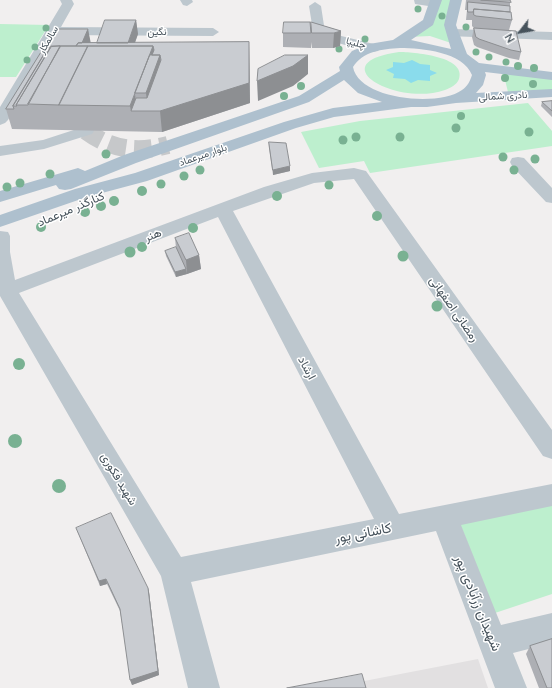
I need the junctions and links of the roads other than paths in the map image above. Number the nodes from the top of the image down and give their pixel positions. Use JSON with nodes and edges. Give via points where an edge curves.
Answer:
{"nodes":[{"id":1,"x":66,"y":0,"type":"edge"},
{"id":2,"x":456,"y":0,"type":"edge"},
{"id":3,"x":419,"y":1,"type":"dead end"},
{"id":4,"x":436,"y":2,"type":"edge"},
{"id":5,"x":314,"y":6,"type":"dead end"},
{"id":6,"x":160,"y":26,"type":"junction"},
{"id":7,"x":53,"y":31,"type":"junction"},
{"id":8,"x":213,"y":32,"type":"dead end"},
{"id":9,"x":453,"y":33,"type":"junction"},
{"id":10,"x":546,"y":39,"type":"edge"},
{"id":11,"x":397,"y":44,"type":"junction"},
{"id":12,"x":154,"y":47,"type":"edge"},
{"id":13,"x":373,"y":48,"type":"junction"},
{"id":14,"x":461,"y":56,"type":"junction"},
{"id":15,"x":473,"y":66,"type":"junction"},
{"id":16,"x":347,"y":72,"type":"junction"},
{"id":17,"x":524,"y":73,"type":"junction"},
{"id":18,"x":552,"y":76,"type":"edge"},
{"id":19,"x":545,"y":94,"type":"edge"},
{"id":20,"x":308,"y":97,"type":"junction"},
{"id":21,"x":454,"y":99,"type":"junction"},
{"id":22,"x":408,"y":102,"type":"junction"},
{"id":23,"x":333,"y":114,"type":"junction"},
{"id":24,"x":0,"y":120,"type":"edge"},
{"id":25,"x":86,"y":131,"type":"edge"},
{"id":26,"x":0,"y":151,"type":"edge"},
{"id":27,"x":130,"y":160,"type":"junction"},
{"id":28,"x":518,"y":162,"type":"dead end"},
{"id":29,"x":354,"y":173,"type":"joint"},
{"id":30,"x":141,"y":177,"type":"joint"},
{"id":31,"x":0,"y":197,"type":"edge"},
{"id":32,"x":552,"y":198,"type":"edge"},
{"id":33,"x":0,"y":207,"type":"edge"},
{"id":34,"x":222,"y":208,"type":"junction"},
{"id":35,"x":0,"y":231,"type":"edge"},
{"id":36,"x":3,"y":287,"type":"edge"},
{"id":37,"x":552,"y":449,"type":"edge"},
{"id":38,"x":552,"y":495,"type":"edge"},
{"id":39,"x":444,"y":517,"type":"junction"},
{"id":40,"x":392,"y":528,"type":"junction"},
{"id":41,"x":174,"y":572,"type":"junction"},
{"id":42,"x":552,"y":628,"type":"edge"},
{"id":43,"x":494,"y":642,"type":"junction"},
{"id":44,"x":204,"y":688,"type":"edge"},
{"id":45,"x":512,"y":688,"type":"edge"}],
"edges":[{"from":1,"to":7,"type":"street","name":"سالمکار","via":[[68,4]]},
{"from":2,"to":9,"type":"main road","via":[[450,25]]},
{"from":3,"to":4,"type":"street"},
{"from":4,"to":11,"type":"main road","via":[[429,22]]},
{"from":5,"to":13,"type":"street","name":"چلیپا","via":[[319,34]]},
{"from":6,"to":7,"type":"street","name":"نگین"},
{"from":6,"to":8,"type":"street","name":"نگین"},
{"from":6,"to":12,"type":"street"},
{"from":7,"to":24,"type":"street","name":"سالمکار"},
{"from":9,"to":10,"type":"street"},
{"from":9,"to":14,"type":"main road"},
{"from":11,"to":13,"type":"main road"},
{"from":11,"to":14,"type":"main road","via":[[432,46]]},
{"from":13,"to":16,"type":"main road","via":[[352,58],[346,67]]},
{"from":14,"to":15,"type":"main road"},
{"from":15,"to":17,"type":"main road","name":"نادری شمالی"},
{"from":15,"to":21,"type":"main road","via":[[478,75],[477,84]]},
{"from":16,"to":20,"type":"main road","name":"بلوار میرعماد"},
{"from":16,"to":22,"type":"main road","via":[[352,82],[366,92],[385,99]]},
{"from":17,"to":18,"type":"main road","name":"نادری شمالی"},
{"from":17,"to":19,"type":"main road","via":[[518,78],[519,84],[526,90]]},
{"from":19,"to":21,"type":"main road","name":"نادری شمالی"},
{"from":20,"to":23,"type":"main road","via":[[333,93],[344,95],[348,100]]},
{"from":20,"to":27,"type":"main road","name":"بلوار میرعماد"},
{"from":21,"to":22,"type":"main road","via":[[432,103]]},
{"from":22,"to":23,"type":"main road","name":"بلوار میرعماد"},
{"from":23,"to":30,"type":"main road","name":"بلوار میرعماد","via":[[290,125]]},
{"from":25,"to":26,"type":"street","via":[[39,146]]},
{"from":27,"to":31,"type":"main road","via":[[51,180]]},
{"from":27,"to":33,"type":"main road","name":"بلوار میرعماد"},
{"from":28,"to":32,"type":"street"},
{"from":29,"to":34,"type":"street","name":"هنر","via":[[312,178]]},
{"from":29,"to":37,"type":"street","name":"رمضانی اصفهانی","via":[[360,175]]},
{"from":30,"to":35,"type":"main road","name":"کنارگذر میرعماد","via":[[78,208]]},
{"from":34,"to":36,"type":"street","name":"هنر"},
{"from":34,"to":40,"type":"street","name":"ارشاد"},
{"from":35,"to":36,"type":"street"},
{"from":36,"to":41,"type":"street","name":"شهید فکوری"},
{"from":38,"to":39,"type":"street","name":"کاشانی پور"},
{"from":39,"to":40,"type":"street","name":"کاشانی پور"},
{"from":39,"to":43,"type":"street","name":"شهیدان زرآبادی پور"},
{"from":40,"to":41,"type":"street","name":"کاشانی پور"},
{"from":41,"to":44,"type":"street","name":"شهید فکوری"},
{"from":42,"to":43,"type":"street"},
{"from":43,"to":45,"type":"street","name":"شهیدان زرآبادی پور"}]}
